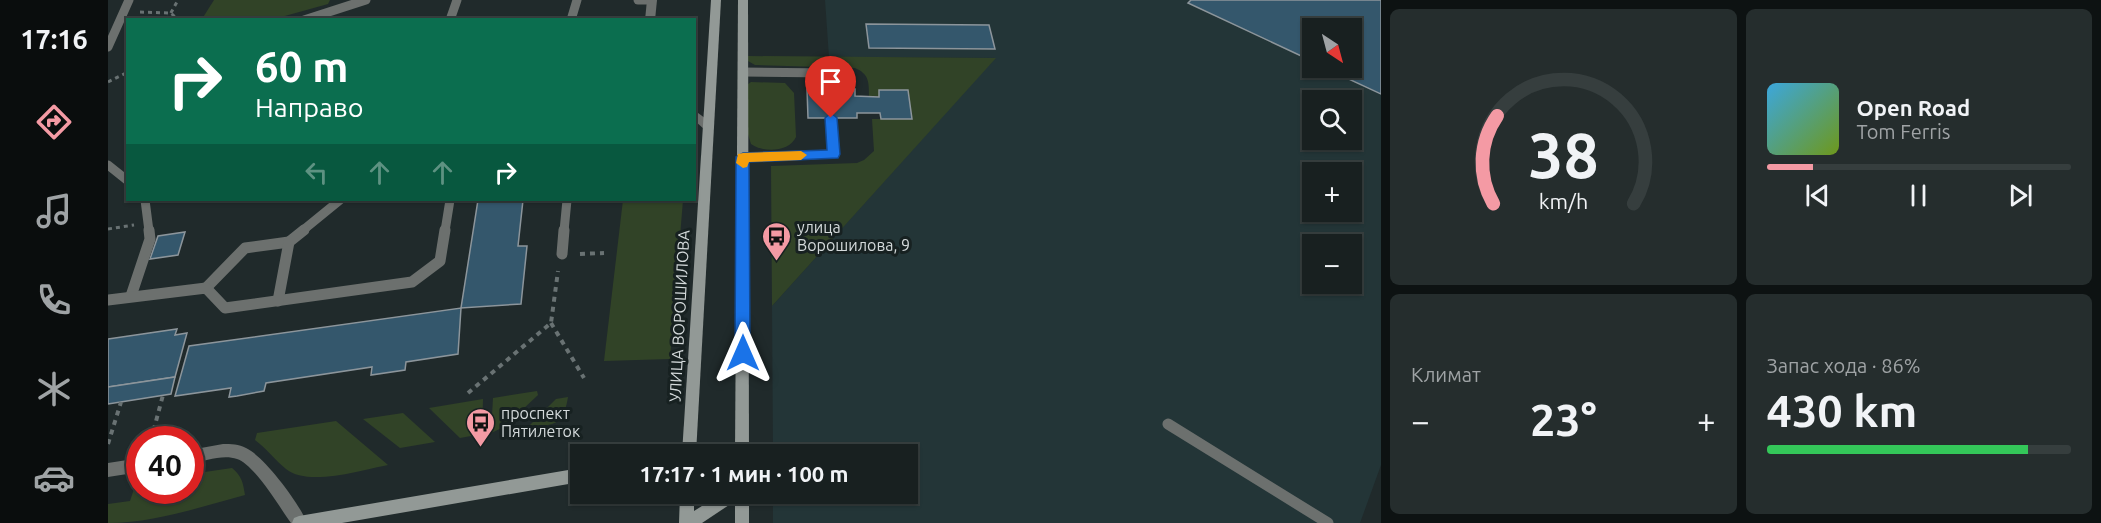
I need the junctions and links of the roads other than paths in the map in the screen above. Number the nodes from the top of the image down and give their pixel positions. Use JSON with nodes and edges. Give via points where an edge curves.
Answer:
{"nodes":[{"id":1,"x":129,"y":0,"type":"edge"},
{"id":2,"x":366,"y":0,"type":"edge"},
{"id":3,"x":458,"y":0,"type":"edge"},
{"id":4,"x":577,"y":0,"type":"edge"},
{"id":5,"x":638,"y":0,"type":"edge"},
{"id":6,"x":652,"y":0,"type":"edge"},
{"id":7,"x":716,"y":0,"type":"edge"},
{"id":8,"x":743,"y":0,"type":"edge"},
{"id":9,"x":310,"y":18,"type":"edge"},
{"id":10,"x":451,"y":18,"type":"edge"},
{"id":11,"x":572,"y":18,"type":"edge"},
{"id":12,"x":650,"y":18,"type":"edge"},
{"id":13,"x":108,"y":47,"type":"edge"},
{"id":14,"x":743,"y":72,"type":"junction"},
{"id":15,"x":830,"y":89,"type":"dead end"},
{"id":16,"x":696,"y":116,"type":"edge"},
{"id":17,"x":831,"y":118,"type":"dead end"},
{"id":18,"x":709,"y":126,"type":"junction"},
{"id":19,"x":743,"y":157,"type":"junction"},
{"id":20,"x":108,"y":165,"type":"edge"},
{"id":21,"x":126,"y":179,"type":"edge"},
{"id":22,"x":145,"y":201,"type":"edge"},
{"id":23,"x":339,"y":201,"type":"edge"},
{"id":24,"x":450,"y":201,"type":"edge"},
{"id":25,"x":567,"y":201,"type":"edge"},
{"id":26,"x":289,"y":242,"type":"junction"},
{"id":27,"x":562,"y":254,"type":"road end"},
{"id":28,"x":206,"y":288,"type":"junction"},
{"id":29,"x":131,"y":296,"type":"junction"},
{"id":30,"x":108,"y":300,"type":"edge"},
{"id":31,"x":278,"y":301,"type":"junction"},
{"id":32,"x":1168,"y":424,"type":"dead end"},
{"id":33,"x":690,"y":444,"type":"edge"},
{"id":34,"x":742,"y":444,"type":"edge"},
{"id":35,"x":204,"y":455,"type":"edge"},
{"id":36,"x":126,"y":467,"type":"edge"},
{"id":37,"x":108,"y":470,"type":"edge"},
{"id":38,"x":570,"y":477,"type":"edge"},
{"id":39,"x":687,"y":504,"type":"edge"},
{"id":40,"x":717,"y":504,"type":"edge"},
{"id":41,"x":742,"y":504,"type":"edge"},
{"id":42,"x":299,"y":523,"type":"edge"},
{"id":43,"x":687,"y":523,"type":"edge"},
{"id":44,"x":742,"y":523,"type":"edge"},
{"id":45,"x":1328,"y":523,"type":"edge"}],
"edges":[{"from":1,"to":13,"type":"lane"},
{"from":2,"to":9,"type":"lane"},
{"from":3,"to":10,"type":"lane"},
{"from":4,"to":11,"type":"lane"},
{"from":5,"to":6,"type":"lane"},
{"from":6,"to":12,"type":"street"},
{"from":7,"to":18,"type":"street","name":"УЛИЦА ВОРОШИЛОВА"},
{"from":8,"to":14,"type":"street"},
{"from":14,"to":15,"type":"lane","via":[[830,73]]},
{"from":14,"to":19,"type":"street"},
{"from":16,"to":18,"type":"street"},
{"from":17,"to":19,"type":"lane","via":[[834,154]]},
{"from":18,"to":33,"type":"street","name":"УЛИЦА ВОРОШИЛОВА"},
{"from":19,"to":34,"type":"street"},
{"from":20,"to":21,"type":"lane"},
{"from":22,"to":29,"type":"lane","via":[[150,239]]},
{"from":23,"to":26,"type":"lane"},
{"from":24,"to":31,"type":"lane","via":[[440,261],[412,282]]},
{"from":25,"to":27,"type":"lane"},
{"from":26,"to":28,"type":"lane","via":[[245,248]]},
{"from":26,"to":31,"type":"lane"},
{"from":28,"to":29,"type":"lane"},
{"from":28,"to":31,"type":"lane","via":[[225,308]]},
{"from":29,"to":30,"type":"lane"},
{"from":32,"to":45,"type":"lane"},
{"from":35,"to":42,"type":"street","via":[[243,453],[256,463]]},
{"from":36,"to":37,"type":"street"},
{"from":38,"to":42,"type":"street"},
{"from":39,"to":43,"type":"street"},
{"from":40,"to":43,"type":"street"},
{"from":41,"to":44,"type":"street"}]}
